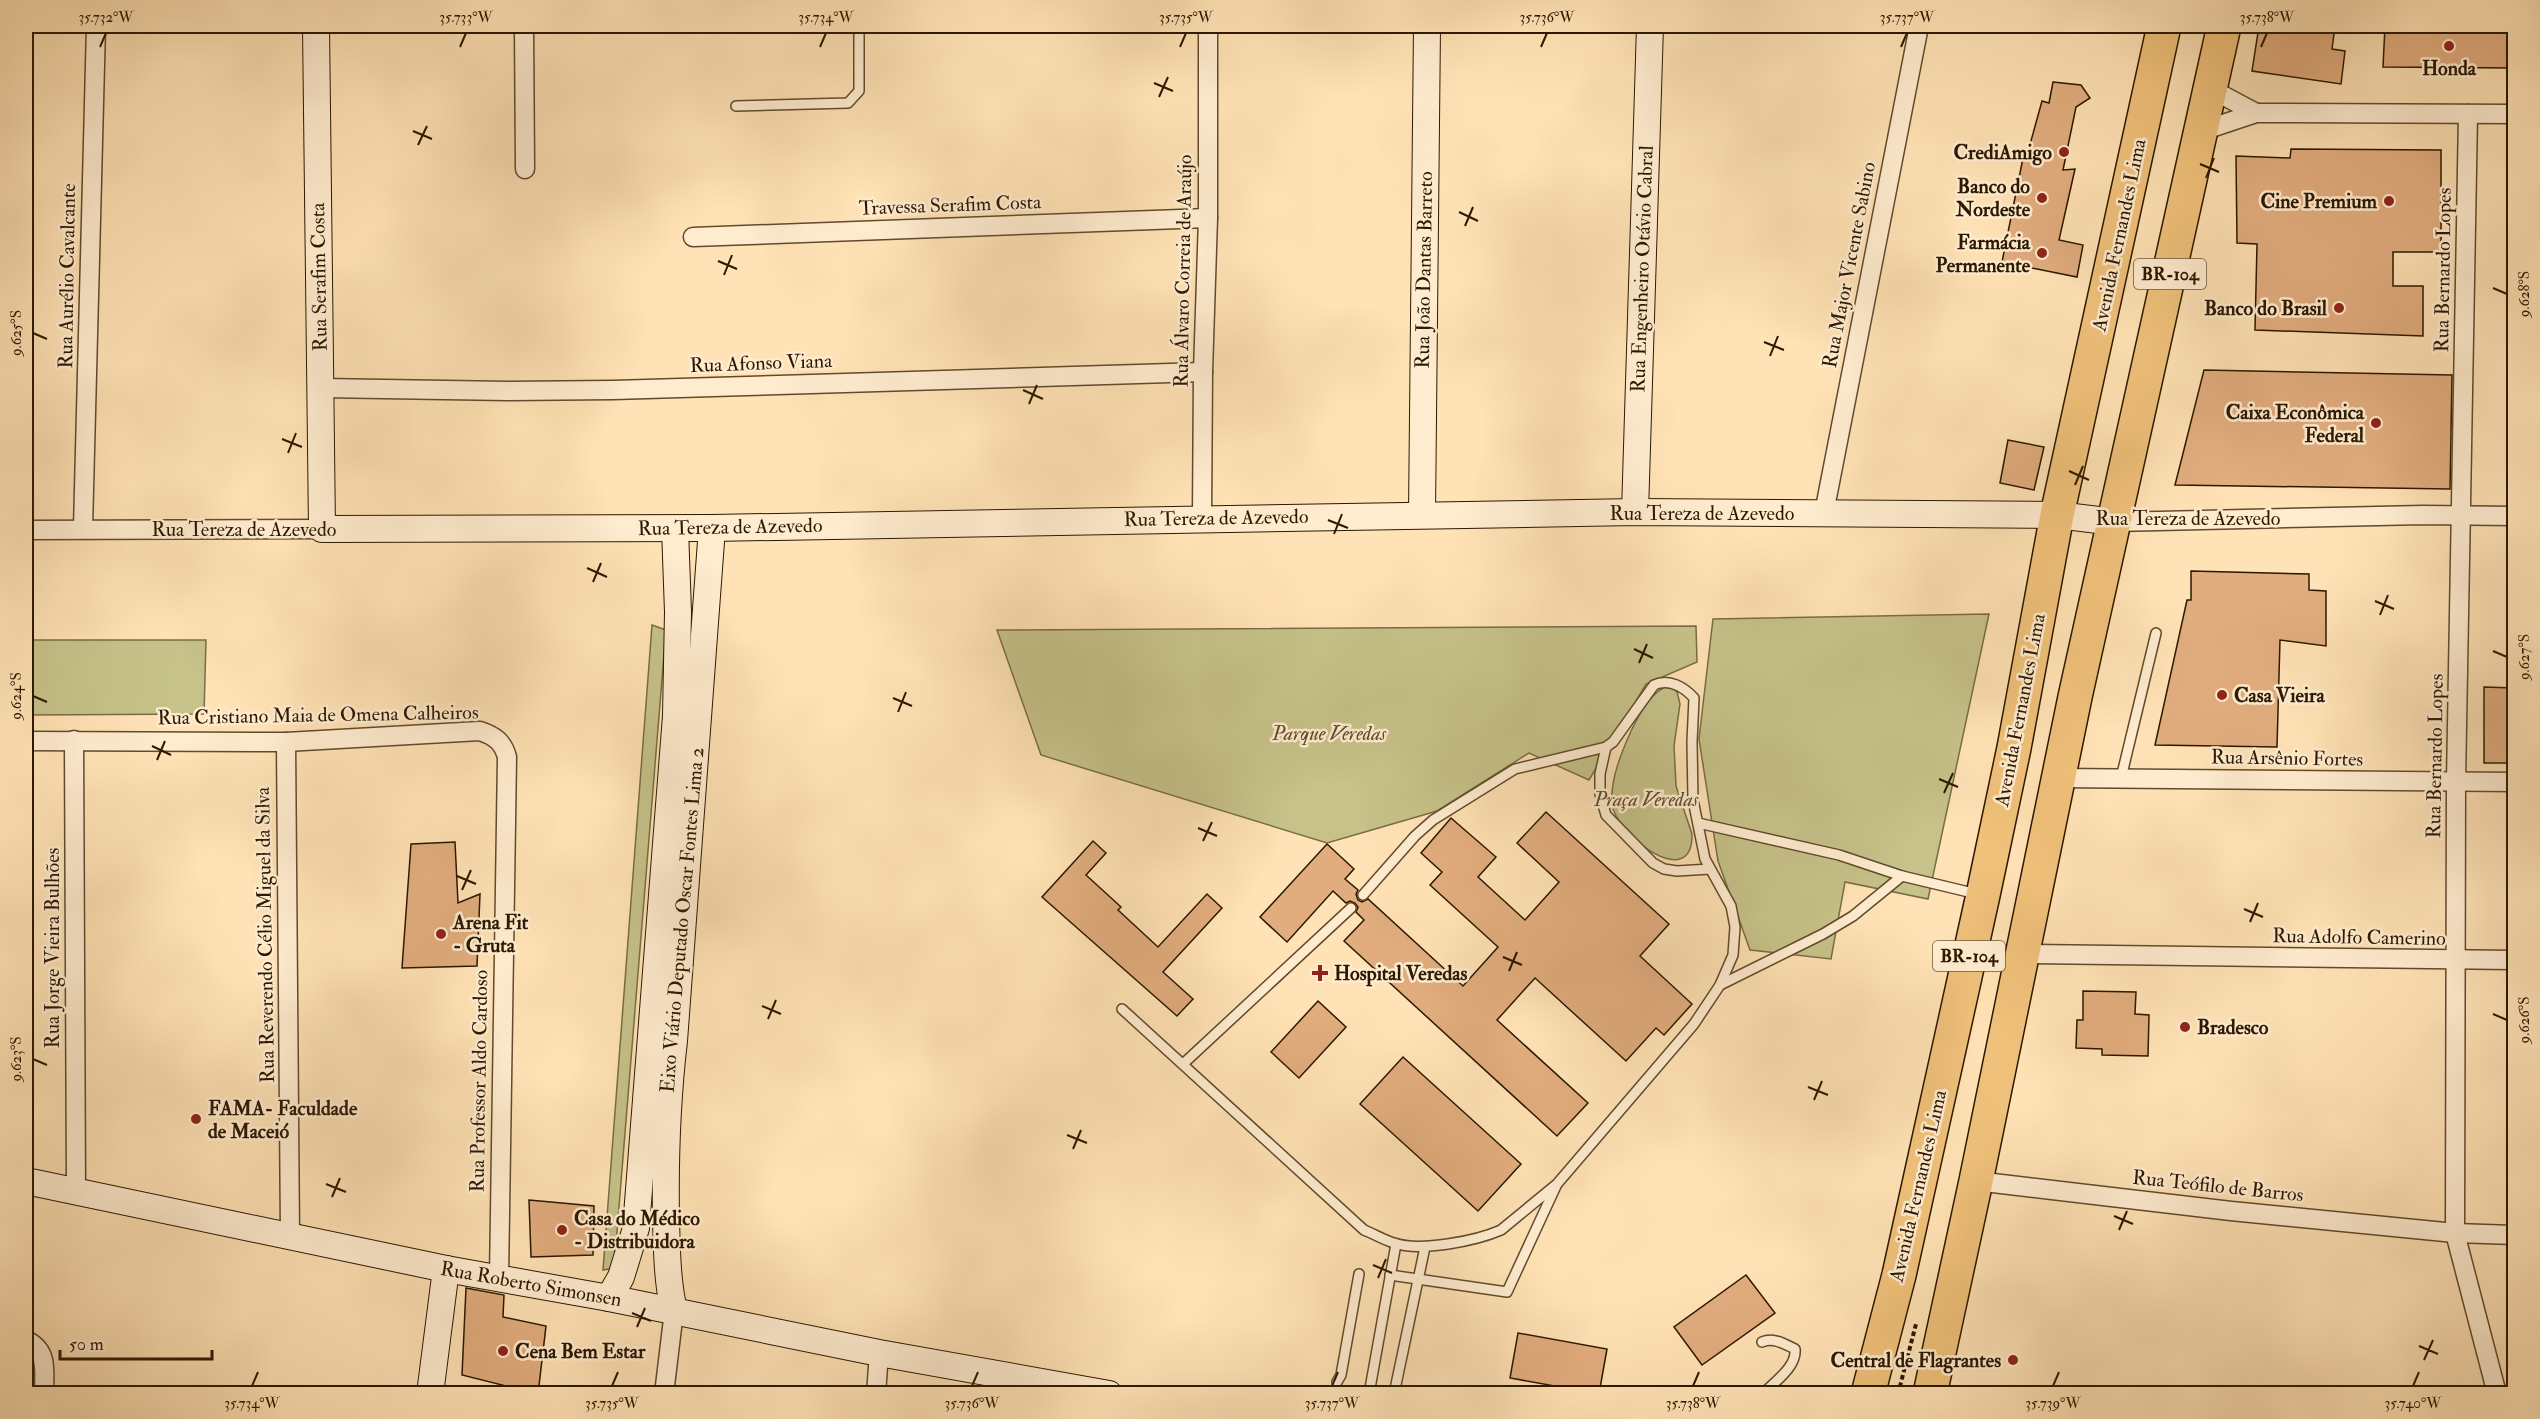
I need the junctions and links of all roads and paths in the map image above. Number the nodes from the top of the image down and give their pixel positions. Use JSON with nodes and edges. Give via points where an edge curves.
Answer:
{"nodes":[{"id":1,"x":96,"y":26,"type":"edge"},
{"id":2,"x":316,"y":26,"type":"edge"},
{"id":3,"x":524,"y":26,"type":"edge"},
{"id":4,"x":859,"y":26,"type":"edge"},
{"id":5,"x":1208,"y":26,"type":"edge"},
{"id":6,"x":1427,"y":26,"type":"edge"},
{"id":7,"x":1650,"y":26,"type":"edge"},
{"id":8,"x":1919,"y":26,"type":"edge"},
{"id":9,"x":2149,"y":26,"type":"edge"},
{"id":10,"x":2164,"y":26,"type":"edge"},
{"id":11,"x":2224,"y":26,"type":"edge"},
{"id":12,"x":2158,"y":59,"type":"junction"},
{"id":13,"x":2211,"y":89,"type":"junction"},
{"id":14,"x":736,"y":106,"type":"dead end"},
{"id":15,"x":2256,"y":112,"type":"junction"},
{"id":16,"x":2468,"y":114,"type":"junction"},
{"id":17,"x":2514,"y":114,"type":"edge"},
{"id":18,"x":2202,"y":131,"type":"junction"},
{"id":19,"x":525,"y":169,"type":"dead end"},
{"id":20,"x":1208,"y":218,"type":"junction"},
{"id":21,"x":693,"y":237,"type":"dead end"},
{"id":22,"x":1203,"y":372,"type":"junction"},
{"id":23,"x":321,"y":388,"type":"junction"},
{"id":24,"x":1635,"y":512,"type":"junction"},
{"id":25,"x":1824,"y":513,"type":"junction"},
{"id":26,"x":1422,"y":514,"type":"junction"},
{"id":27,"x":2462,"y":514,"type":"junction"},
{"id":28,"x":2057,"y":515,"type":"junction"},
{"id":29,"x":2514,"y":516,"type":"edge"},
{"id":30,"x":1202,"y":518,"type":"junction"},
{"id":31,"x":2115,"y":522,"type":"junction"},
{"id":32,"x":83,"y":528,"type":"junction"},
{"id":33,"x":712,"y":528,"type":"junction"},
{"id":34,"x":322,"y":529,"type":"junction"},
{"id":35,"x":675,"y":529,"type":"junction"},
{"id":36,"x":26,"y":530,"type":"edge"},
{"id":37,"x":2156,"y":633,"type":"dead end"},
{"id":38,"x":74,"y":740,"type":"junction"},
{"id":39,"x":26,"y":741,"type":"edge"},
{"id":40,"x":286,"y":742,"type":"junction"},
{"id":41,"x":501,"y":742,"type":"joint"},
{"id":42,"x":1606,"y":747,"type":"junction"},
{"id":43,"x":2059,"y":778,"type":"junction"},
{"id":44,"x":2121,"y":778,"type":"junction"},
{"id":45,"x":2456,"y":782,"type":"junction"},
{"id":46,"x":2514,"y":782,"type":"edge"},
{"id":47,"x":1698,"y":824,"type":"junction"},
{"id":48,"x":1710,"y":869,"type":"junction"},
{"id":49,"x":1902,"y":876,"type":"junction"},
{"id":50,"x":1363,"y":895,"type":"dead end"},
{"id":51,"x":1983,"y":895,"type":"junction"},
{"id":52,"x":1352,"y":908,"type":"dead end"},
{"id":53,"x":2022,"y":954,"type":"junction"},
{"id":54,"x":2514,"y":960,"type":"edge"},
{"id":55,"x":2457,"y":961,"type":"junction"},
{"id":56,"x":1720,"y":985,"type":"junction"},
{"id":57,"x":1122,"y":1009,"type":"dead end"},
{"id":58,"x":1183,"y":1064,"type":"junction"},
{"id":59,"x":26,"y":1181,"type":"edge"},
{"id":60,"x":1976,"y":1181,"type":"junction"},
{"id":61,"x":1557,"y":1184,"type":"junction"},
{"id":62,"x":76,"y":1192,"type":"junction"},
{"id":63,"x":2455,"y":1233,"type":"junction"},
{"id":64,"x":2514,"y":1235,"type":"edge"},
{"id":65,"x":290,"y":1236,"type":"junction"},
{"id":66,"x":1396,"y":1244,"type":"junction"},
{"id":67,"x":1425,"y":1247,"type":"junction"},
{"id":68,"x":446,"y":1269,"type":"junction"},
{"id":69,"x":1359,"y":1274,"type":"dead end"},
{"id":70,"x":1390,"y":1275,"type":"junction"},
{"id":71,"x":499,"y":1278,"type":"junction"},
{"id":72,"x":1420,"y":1278,"type":"junction"},
{"id":73,"x":609,"y":1298,"type":"junction"},
{"id":74,"x":674,"y":1311,"type":"junction"},
{"id":75,"x":26,"y":1340,"type":"edge"},
{"id":76,"x":1762,"y":1342,"type":"dead end"},
{"id":77,"x":879,"y":1353,"type":"junction"},
{"id":78,"x":1337,"y":1382,"type":"dead end"},
{"id":79,"x":1932,"y":1393,"type":"edge"},
{"id":80,"x":44,"y":1394,"type":"edge"},
{"id":81,"x":430,"y":1394,"type":"edge"},
{"id":82,"x":664,"y":1394,"type":"edge"},
{"id":83,"x":876,"y":1394,"type":"edge"},
{"id":84,"x":1109,"y":1394,"type":"edge"},
{"id":85,"x":1369,"y":1394,"type":"edge"},
{"id":86,"x":1394,"y":1394,"type":"edge"},
{"id":87,"x":1763,"y":1394,"type":"edge"},
{"id":88,"x":1868,"y":1394,"type":"edge"},
{"id":89,"x":2497,"y":1394,"type":"edge"}],
"edges":[{"from":1,"to":32,"type":"street","name":"Rua Aurélio Cavalcante"},
{"from":2,"to":23,"type":"street","name":"Rua Serafim Costa"},
{"from":3,"to":19,"type":"street"},
{"from":4,"to":14,"type":"lane","via":[[859,91],[855,99],[848,103]]},
{"from":5,"to":20,"type":"street","name":"Rua Álvaro Correia de Araújo"},
{"from":6,"to":26,"type":"street","name":"Rua João Dantas Barreto"},
{"from":7,"to":24,"type":"street","name":"Rua Engenheiro Otávio Cabral"},
{"from":8,"to":25,"type":"street","name":"Rua Major Vicente Sabino"},
{"from":9,"to":12,"type":"highway"},
{"from":10,"to":12,"type":"highway","name":"Avenida Fernandes Lima","number":"BR-104"},
{"from":11,"to":13,"type":"highway","number":"BR-104"},
{"from":12,"to":28,"type":"highway","name":"Avenida Fernandes Lima","number":"BR-104"},
{"from":13,"to":15,"type":"street"},
{"from":13,"to":18,"type":"highway","number":"BR-104"},
{"from":15,"to":16,"type":"street"},
{"from":15,"to":18,"type":"street"},
{"from":16,"to":17,"type":"street"},
{"from":16,"to":27,"type":"street","name":"Rua Bernardo Lopes"},
{"from":18,"to":31,"type":"highway","number":"BR-104"},
{"from":20,"to":21,"type":"street","name":"Travessa Serafim Costa"},
{"from":20,"to":22,"type":"street","name":"Rua Álvaro Correia de Araújo"},
{"from":22,"to":23,"type":"street","name":"Rua Afonso Viana","via":[[613,390]]},
{"from":22,"to":30,"type":"street","name":"Rua Álvaro Correia de Araújo"},
{"from":23,"to":34,"type":"street","name":"Rua Serafim Costa"},
{"from":24,"to":25,"type":"street","name":"Rua Tereza de Azevedo"},
{"from":24,"to":26,"type":"street","name":"Rua Tereza de Azevedo"},
{"from":25,"to":28,"type":"street","name":"Rua Tereza de Azevedo"},
{"from":26,"to":30,"type":"street","name":"Rua Tereza de Azevedo"},
{"from":27,"to":29,"type":"street","name":"Rua Tereza de Azevedo"},
{"from":27,"to":31,"type":"street","name":"Rua Tereza de Azevedo"},
{"from":27,"to":45,"type":"street","name":"Rua Bernardo Lopes"},
{"from":28,"to":31,"type":"street","name":"Rua Tereza de Azevedo"},
{"from":28,"to":51,"type":"highway","name":"Avenida Fernandes Lima","number":"BR-104"},
{"from":30,"to":33,"type":"street","name":"Rua Tereza de Azevedo"},
{"from":31,"to":43,"type":"highway","number":"BR-104"},
{"from":32,"to":34,"type":"street","name":"Rua Tereza de Azevedo"},
{"from":32,"to":36,"type":"street","name":"Rua Tereza de Azevedo"},
{"from":33,"to":35,"type":"street","name":"Rua Tereza de Azevedo"},
{"from":33,"to":74,"type":"street","name":"Eixo Viário Deputado Oscar Fontes Lima 2","via":[[667,1096],[668,1285]]},
{"from":34,"to":35,"type":"street","name":"Rua Tereza de Azevedo"},
{"from":35,"to":73,"type":"street","name":"Eixo Viário Deputado Oscar Fontes Lima 2","via":[[676,716],[636,1228],[621,1277]]},
{"from":37,"to":44,"type":"lane"},
{"from":38,"to":39,"type":"street","name":"Rua Cristiano Maia de Omena Calheiros"},
{"from":38,"to":40,"type":"street","name":"Rua Cristiano Maia de Omena Calheiros"},
{"from":38,"to":62,"type":"street","name":"Rua Jorge Vieira Bulhões"},
{"from":40,"to":41,"type":"street","name":"Rua Cristiano Maia de Omena Calheiros","via":[[480,731]]},
{"from":40,"to":65,"type":"street","name":"Rua Reverendo Célio Miguel da Silva"},
{"from":41,"to":71,"type":"street","name":"Rua Professor Aldo Cardoso","via":[[507,757]]},
{"from":42,"to":47,"type":"lane","via":[[1654,685],[1671,683],[1688,691],[1694,698],[1693,800]]},
{"from":42,"to":48,"type":"lane","via":[[1600,794],[1606,815],[1653,863],[1664,869]]},
{"from":42,"to":50,"type":"lane","via":[[1515,769],[1433,820]]},
{"from":43,"to":44,"type":"street","name":"Rua Arsênio Fortes"},
{"from":43,"to":53,"type":"highway","number":"BR-104"},
{"from":44,"to":45,"type":"street","name":"Rua Arsênio Fortes"},
{"from":45,"to":46,"type":"street","name":"Rua Arsênio Fortes"},
{"from":45,"to":55,"type":"street","name":"Rua Bernardo Lopes"},
{"from":47,"to":48,"type":"lane"},
{"from":47,"to":49,"type":"lane","via":[[1839,855]]},
{"from":48,"to":56,"type":"lane","via":[[1731,906],[1735,927],[1733,955]]},
{"from":49,"to":51,"type":"lane"},
{"from":49,"to":56,"type":"lane","via":[[1853,916],[1823,934]]},
{"from":51,"to":88,"type":"highway","name":"Avenida Fernandes Lima","number":"BR-104","via":[[1899,1275]]},
{"from":52,"to":58,"type":"lane"},
{"from":53,"to":55,"type":"street","name":"Rua Adolfo Camerino"},
{"from":53,"to":60,"type":"highway","number":"BR-104"},
{"from":54,"to":55,"type":"street","name":"Rua Adolfo Camerino"},
{"from":55,"to":63,"type":"street","name":"Rua Bernardo Lopes"},
{"from":56,"to":61,"type":"lane","via":[[1694,1024]]},
{"from":57,"to":58,"type":"lane"},
{"from":58,"to":66,"type":"lane","via":[[1364,1230]]},
{"from":59,"to":62,"type":"street","name":"Rua Roberto Simonsen"},
{"from":60,"to":63,"type":"street","name":"Rua Teófilo de Barros"},
{"from":60,"to":79,"type":"highway","number":"BR-104"},
{"from":61,"to":67,"type":"lane","via":[[1501,1230]]},
{"from":61,"to":72,"type":"lane","via":[[1507,1292]]},
{"from":62,"to":65,"type":"street","name":"Rua Roberto Simonsen"},
{"from":63,"to":64,"type":"street","name":"Rua Teófilo de Barros"},
{"from":63,"to":89,"type":"street","name":"Rua Bernardo Lopes"},
{"from":65,"to":68,"type":"street","name":"Rua Roberto Simonsen"},
{"from":66,"to":67,"type":"lane"},
{"from":66,"to":70,"type":"lane"},
{"from":67,"to":72,"type":"lane"},
{"from":68,"to":71,"type":"street","name":"Rua Roberto Simonsen"},
{"from":68,"to":81,"type":"street"},
{"from":69,"to":78,"type":"lane"},
{"from":70,"to":72,"type":"lane"},
{"from":70,"to":85,"type":"lane"},
{"from":71,"to":73,"type":"street","name":"Rua Roberto Simonsen"},
{"from":72,"to":86,"type":"lane"},
{"from":73,"to":74,"type":"street","name":"Rua Roberto Simonsen"},
{"from":74,"to":77,"type":"street","name":"Rua Roberto Simonsen"},
{"from":74,"to":82,"type":"street"},
{"from":75,"to":80,"type":"street","via":[[43,1354]]},
{"from":76,"to":87,"type":"lane","via":[[1777,1341],[1795,1349],[1796,1355]]},
{"from":77,"to":83,"type":"street"},
{"from":77,"to":84,"type":"street","name":"Rua Roberto Simonsen"}]}
